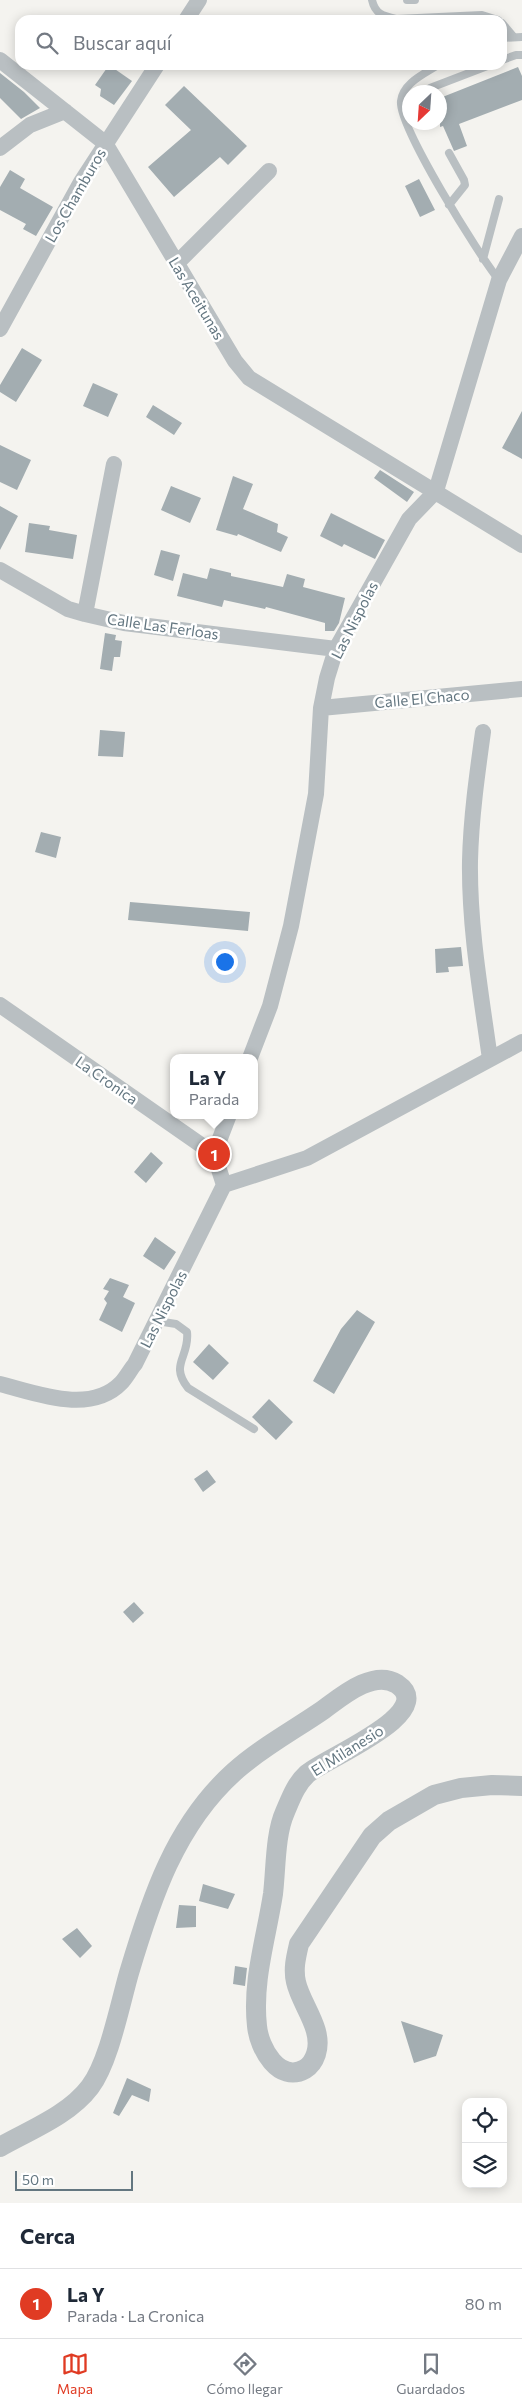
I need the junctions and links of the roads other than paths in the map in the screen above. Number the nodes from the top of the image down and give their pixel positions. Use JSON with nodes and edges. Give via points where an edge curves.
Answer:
{"nodes":[{"id":1,"x":199,"y":0,"type":"edge"},
{"id":2,"x":372,"y":0,"type":"edge"},
{"id":3,"x":407,"y":0,"type":"edge"},
{"id":4,"x":415,"y":0,"type":"edge"},
{"id":5,"x":189,"y":15,"type":"edge"},
{"id":6,"x":382,"y":15,"type":"edge"},
{"id":7,"x":507,"y":29,"type":"edge"},
{"id":8,"x":513,"y":36,"type":"junction"},
{"id":9,"x":507,"y":37,"type":"edge"},
{"id":10,"x":522,"y":37,"type":"edge"},
{"id":11,"x":522,"y":55,"type":"edge"},
{"id":12,"x":507,"y":58,"type":"edge"},
{"id":13,"x":0,"y":60,"type":"edge"},
{"id":14,"x":154,"y":70,"type":"edge"},
{"id":15,"x":430,"y":70,"type":"edge"},
{"id":16,"x":477,"y":70,"type":"edge"},
{"id":17,"x":438,"y":85,"type":"edge"},
{"id":18,"x":65,"y":111,"type":"junction"},
{"id":19,"x":105,"y":143,"type":"junction"},
{"id":20,"x":0,"y":148,"type":"edge"},
{"id":21,"x":450,"y":154,"type":"dead end"},
{"id":22,"x":269,"y":171,"type":"dead end"},
{"id":23,"x":499,"y":199,"type":"dead end"},
{"id":24,"x":450,"y":205,"type":"junction"},
{"id":25,"x":522,"y":236,"type":"edge"},
{"id":26,"x":483,"y":259,"type":"junction"},
{"id":27,"x":177,"y":263,"type":"junction"},
{"id":28,"x":499,"y":280,"type":"junction"},
{"id":29,"x":0,"y":329,"type":"edge"},
{"id":30,"x":114,"y":464,"type":"dead end"},
{"id":31,"x":436,"y":491,"type":"junction"},
{"id":32,"x":522,"y":545,"type":"edge"},
{"id":33,"x":0,"y":570,"type":"edge"},
{"id":34,"x":85,"y":614,"type":"junction"},
{"id":35,"x":336,"y":649,"type":"junction"},
{"id":36,"x":522,"y":689,"type":"edge"},
{"id":37,"x":321,"y":708,"type":"junction"},
{"id":38,"x":483,"y":732,"type":"dead end"},
{"id":39,"x":0,"y":1006,"type":"edge"},
{"id":40,"x":522,"y":1042,"type":"edge"},
{"id":41,"x":252,"y":1054,"type":"edge"},
{"id":42,"x":490,"y":1059,"type":"junction"},
{"id":43,"x":227,"y":1119,"type":"edge"},
{"id":44,"x":214,"y":1154,"type":"junction"},
{"id":45,"x":224,"y":1185,"type":"junction"},
{"id":46,"x":157,"y":1321,"type":"junction"},
{"id":47,"x":0,"y":1384,"type":"edge"},
{"id":48,"x":254,"y":1429,"type":"dead end"},
{"id":49,"x":522,"y":1786,"type":"edge"},
{"id":50,"x":0,"y":2147,"type":"edge"}],
"edges":[{"from":1,"to":5,"type":"street"},
{"from":2,"to":6,"type":"lane","via":[[374,9]]},
{"from":3,"to":4,"type":"lane"},
{"from":7,"to":8,"type":"lane"},
{"from":8,"to":9,"type":"lane"},
{"from":8,"to":10,"type":"lane"},
{"from":11,"to":12,"type":"lane"},
{"from":13,"to":18,"type":"street","name":"Las Aceitunas"},
{"from":14,"to":19,"type":"street","name":"Los Chamburos"},
{"from":15,"to":24,"type":"lane","via":[[409,84],[401,100],[404,118]]},
{"from":16,"to":17,"type":"lane"},
{"from":18,"to":19,"type":"street","name":"Las Aceitunas"},
{"from":18,"to":20,"type":"street","via":[[30,125]]},
{"from":19,"to":27,"type":"street","name":"Las Aceitunas"},
{"from":19,"to":29,"type":"street","name":"Los Chamburos"},
{"from":21,"to":24,"type":"lane","via":[[465,185]]},
{"from":22,"to":27,"type":"street"},
{"from":23,"to":26,"type":"lane"},
{"from":24,"to":26,"type":"lane"},
{"from":25,"to":28,"type":"street","name":"Las Nispolas"},
{"from":26,"to":28,"type":"lane"},
{"from":27,"to":31,"type":"street","name":"Las Aceitunas","via":[[235,361],[249,378]]},
{"from":28,"to":31,"type":"street","name":"Las Nispolas"},
{"from":30,"to":34,"type":"street"},
{"from":31,"to":32,"type":"street","name":"Las Aceitunas"},
{"from":31,"to":35,"type":"street","name":"Las Nispolas","via":[[409,519]]},
{"from":33,"to":34,"type":"street","name":"Calle Las Ferloas","via":[[68,609]]},
{"from":34,"to":35,"type":"street","name":"Calle Las Ferloas","via":[[124,623]]},
{"from":35,"to":37,"type":"street","name":"Las Nispolas"},
{"from":36,"to":37,"type":"street","name":"Calle El Chaco"},
{"from":37,"to":41,"type":"street","name":"Las Nispolas","via":[[316,794],[291,926],[270,1006]]},
{"from":38,"to":42,"type":"street","via":[[470,862],[473,928]]},
{"from":39,"to":44,"type":"street","name":"La Cronica"},
{"from":40,"to":42,"type":"street"},
{"from":42,"to":45,"type":"street","via":[[307,1158]]},
{"from":43,"to":44,"type":"street"},
{"from":44,"to":45,"type":"street"},
{"from":45,"to":46,"type":"street","name":"Las Nispolas"},
{"from":46,"to":47,"type":"street","name":"Las Nispolas","via":[[135,1364],[120,1384],[104,1394],[86,1399],[62,1399]]},
{"from":46,"to":48,"type":"lane","via":[[176,1324],[187,1332],[187,1348],[178,1369],[188,1388]]},
{"from":49,"to":50,"type":"street","name":"El Milanesio","via":[[461,1788],[434,1795],[389,1821],[372,1836],[299,1944],[296,1982],[317,2034],[317,2053],[309,2066],[296,2073],[281,2070],[266,2054],[258,2031],[256,2005],[257,1974],[282,1819],[296,1787],[309,1772],[385,1727],[401,1715],[407,1702],[404,1690],[393,1682],[374,1680],[344,1695],[235,1771],[203,1804],[172,1852],[144,1921],[103,2059],[90,2087],[69,2108]]}]}
